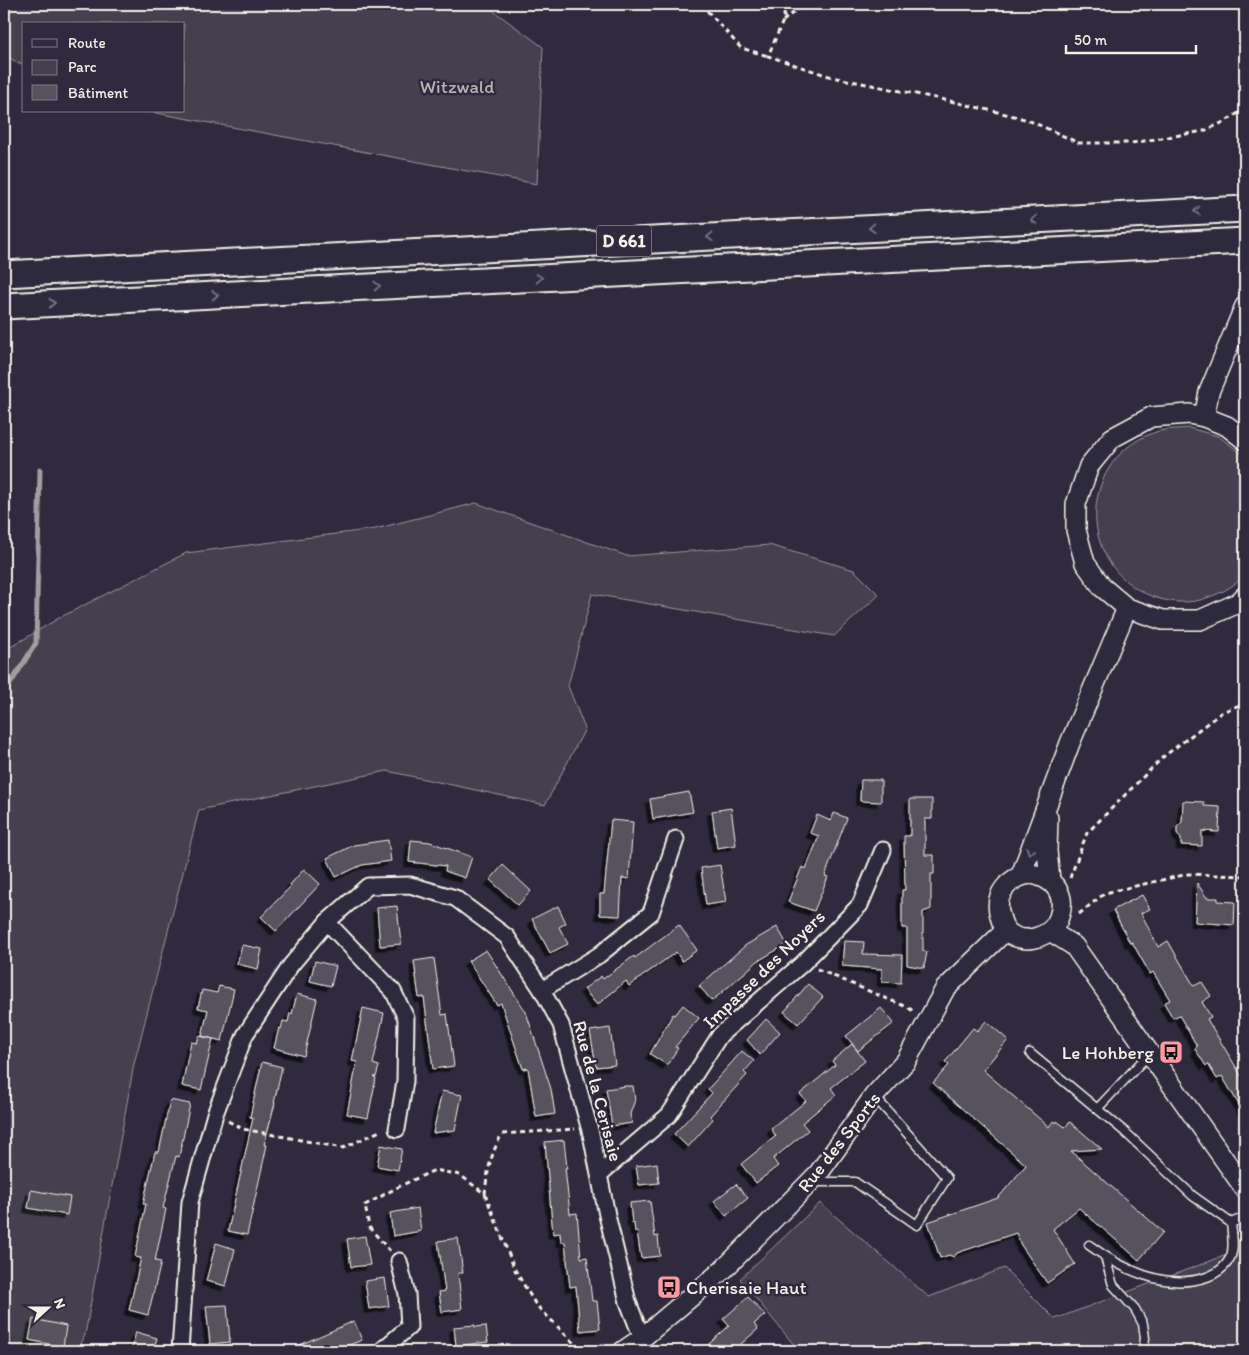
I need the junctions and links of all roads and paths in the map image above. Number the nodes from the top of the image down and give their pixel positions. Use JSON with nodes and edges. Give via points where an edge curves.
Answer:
{"nodes":[{"id":1,"x":701,"y":4,"type":"edge"},
{"id":2,"x":786,"y":4,"type":"edge"},
{"id":3,"x":804,"y":4,"type":"edge"},
{"id":4,"x":782,"y":21,"type":"junction"},
{"id":5,"x":768,"y":56,"type":"junction"},
{"id":6,"x":1245,"y":109,"type":"edge"},
{"id":7,"x":1245,"y":209,"type":"edge"},
{"id":8,"x":1245,"y":241,"type":"edge"},
{"id":9,"x":1097,"y":249,"type":"junction"},
{"id":10,"x":1245,"y":254,"type":"edge"},
{"id":11,"x":4,"y":274,"type":"edge"},
{"id":12,"x":4,"y":306,"type":"edge"},
{"id":13,"x":1245,"y":306,"type":"edge"},
{"id":14,"x":1204,"y":417,"type":"junction"},
{"id":15,"x":1245,"y":440,"type":"edge"},
{"id":16,"x":1245,"y":596,"type":"edge"},
{"id":17,"x":1127,"y":608,"type":"junction"},
{"id":18,"x":1245,"y":703,"type":"edge"},
{"id":19,"x":1051,"y":795,"type":"junction"},
{"id":20,"x":676,"y":839,"type":"dead end"},
{"id":21,"x":883,"y":850,"type":"dead end"},
{"id":22,"x":1021,"y":875,"type":"junction"},
{"id":23,"x":1245,"y":876,"type":"edge"},
{"id":24,"x":1050,"y":880,"type":"junction"},
{"id":25,"x":1062,"y":900,"type":"junction"},
{"id":26,"x":327,"y":922,"type":"junction"},
{"id":27,"x":1006,"y":930,"type":"junction"},
{"id":28,"x":1050,"y":931,"type":"junction"},
{"id":29,"x":1074,"y":946,"type":"junction"},
{"id":30,"x":803,"y":963,"type":"junction"},
{"id":31,"x":542,"y":990,"type":"junction"},
{"id":32,"x":927,"y":1022,"type":"junction"},
{"id":33,"x":1030,"y":1053,"type":"dead end"},
{"id":34,"x":1150,"y":1053,"type":"junction"},
{"id":35,"x":874,"y":1096,"type":"junction"},
{"id":36,"x":1097,"y":1109,"type":"junction"},
{"id":37,"x":214,"y":1114,"type":"junction"},
{"id":38,"x":396,"y":1129,"type":"joint"},
{"id":39,"x":591,"y":1134,"type":"junction"},
{"id":40,"x":600,"y":1174,"type":"junction"},
{"id":41,"x":810,"y":1182,"type":"junction"},
{"id":42,"x":1245,"y":1189,"type":"edge"},
{"id":43,"x":485,"y":1194,"type":"junction"},
{"id":44,"x":1245,"y":1217,"type":"edge"},
{"id":45,"x":1231,"y":1223,"type":"junction"},
{"id":46,"x":1089,"y":1244,"type":"dead end"},
{"id":47,"x":1105,"y":1257,"type":"junction"},
{"id":48,"x":399,"y":1261,"type":"joint"},
{"id":49,"x":642,"y":1338,"type":"junction"},
{"id":50,"x":180,"y":1351,"type":"edge"},
{"id":51,"x":381,"y":1351,"type":"edge"},
{"id":52,"x":582,"y":1351,"type":"edge"},
{"id":53,"x":623,"y":1351,"type":"edge"},
{"id":54,"x":1143,"y":1351,"type":"edge"}],
"edges":[{"from":1,"to":5,"type":"path","via":[[741,48]]},
{"from":2,"to":4,"type":"path"},
{"from":3,"to":4,"type":"path"},
{"from":4,"to":5,"type":"path"},
{"from":5,"to":6,"type":"path","via":[[832,77],[1028,120],[1079,143],[1132,142],[1204,131]]},
{"from":7,"to":11,"type":"highway","number":"D 661","one_way":true},
{"from":8,"to":9,"type":"highway","number":"D 661"},
{"from":9,"to":10,"type":"highway","via":[[1185,256]]},
{"from":12,"to":9,"type":"highway","number":"D 661","one_way":true},
{"from":13,"to":14,"type":"street","via":[[1209,392]]},
{"from":14,"to":15,"type":"street","via":[[1227,426]]},
{"from":14,"to":17,"type":"street","via":[[1189,414],[1151,417],[1112,438],[1089,466],[1076,504],[1076,530],[1086,563],[1102,587]]},
{"from":16,"to":17,"type":"street","via":[[1238,604],[1200,620],[1163,620]]},
{"from":17,"to":19,"type":"street"},
{"from":18,"to":25,"type":"path","via":[[1222,712],[1163,757],[1087,832]]},
{"from":19,"to":22,"type":"street","one_way":true},
{"from":19,"to":24,"type":"street","via":[[1047,823]]},
{"from":20,"to":31,"type":"street","via":[[651,913],[600,956]]},
{"from":21,"to":30,"type":"street","name":"Impasse des Noyers","via":[[860,905]]},
{"from":22,"to":24,"type":"street","via":[[1031,874]]},
{"from":22,"to":27,"type":"street","via":[[1011,880],[1000,897],[998,910]]},
{"from":23,"to":29,"type":"path","via":[[1188,874],[1105,893],[1080,912]]},
{"from":24,"to":25,"type":"street"},
{"from":25,"to":28,"type":"street","via":[[1058,921]]},
{"from":26,"to":31,"type":"street","name":"Rue de la Cerisaie","via":[[368,886],[410,885],[455,898],[507,937]]},
{"from":26,"to":37,"type":"street","name":"Rue de la Cerisaie","via":[[291,965],[245,1035]]},
{"from":26,"to":38,"type":"street","via":[[392,991],[406,1018],[405,1080]]},
{"from":27,"to":28,"type":"street","via":[[1015,936],[1031,939]]},
{"from":27,"to":32,"type":"street","name":"Rue des Sports","via":[[945,989]]},
{"from":28,"to":29,"type":"street"},
{"from":29,"to":34,"type":"street"},
{"from":30,"to":32,"type":"path","via":[[909,1008]]},
{"from":30,"to":40,"type":"street","name":"Impasse des Noyers","via":[[720,1034],[669,1115]]},
{"from":31,"to":39,"type":"street","name":"Rue de la Cerisaie","via":[[560,1025]]},
{"from":32,"to":35,"type":"street","name":"Rue des Sports","via":[[906,1061]]},
{"from":33,"to":36,"type":"lane"},
{"from":34,"to":36,"type":"lane"},
{"from":34,"to":42,"type":"street"},
{"from":35,"to":41,"type":"street","name":"Rue des Sports"},
{"from":35,"to":41,"type":"lane","via":[[948,1178],[916,1225],[855,1182]]},
{"from":36,"to":45,"type":"lane","via":[[1193,1196]]},
{"from":37,"to":38,"type":"path","via":[[243,1129],[343,1148],[388,1128]]},
{"from":37,"to":50,"type":"street","name":"Rue de la Cerisaie","via":[[190,1202]]},
{"from":39,"to":40,"type":"street","name":"Rue de la Cerisaie"},
{"from":39,"to":43,"type":"path","via":[[574,1129],[502,1134],[494,1148]]},
{"from":40,"to":49,"type":"street","name":"Rue de la Cerisaie","via":[[628,1302]]},
{"from":41,"to":49,"type":"street","name":"Rue des Sports","via":[[724,1269]]},
{"from":43,"to":48,"type":"path","via":[[460,1175],[435,1170],[365,1205],[368,1227]]},
{"from":43,"to":52,"type":"path","via":[[514,1270],[536,1305]]},
{"from":44,"to":45,"type":"lane"},
{"from":45,"to":47,"type":"lane","via":[[1231,1257],[1220,1272],[1201,1279],[1183,1282],[1160,1280]]},
{"from":46,"to":47,"type":"lane"},
{"from":47,"to":54,"type":"lane","via":[[1112,1285],[1144,1324]]},
{"from":48,"to":51,"type":"street","via":[[410,1327]]},
{"from":49,"to":53,"type":"street","name":"Rue des Sports"}]}
